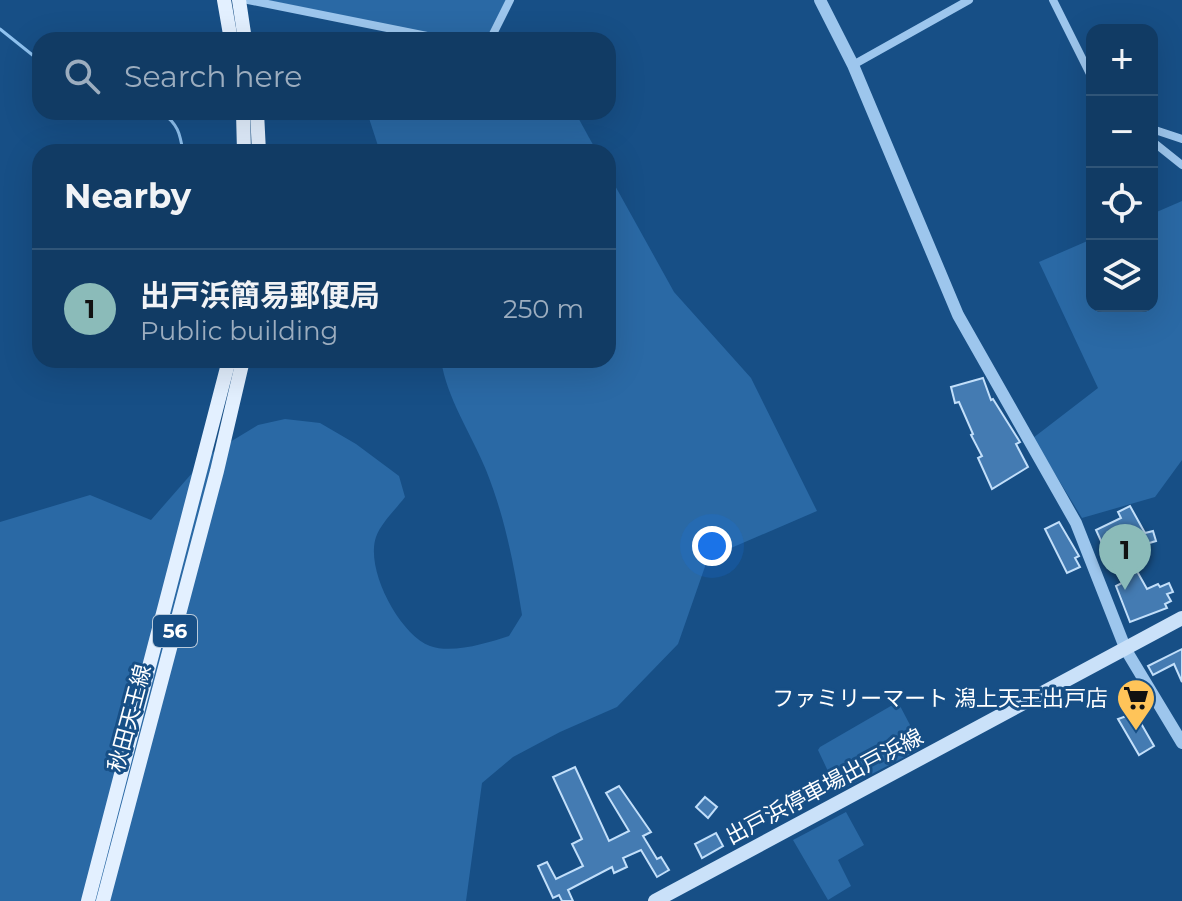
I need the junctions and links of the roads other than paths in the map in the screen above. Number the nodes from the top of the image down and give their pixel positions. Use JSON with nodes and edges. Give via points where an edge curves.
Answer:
{"nodes":[{"id":1,"x":224,"y":0,"type":"edge"},
{"id":2,"x":239,"y":0,"type":"edge"},
{"id":3,"x":248,"y":0,"type":"edge"},
{"id":4,"x":510,"y":0,"type":"edge"},
{"id":5,"x":820,"y":0,"type":"edge"},
{"id":6,"x":969,"y":0,"type":"edge"},
{"id":7,"x":1053,"y":0,"type":"edge"},
{"id":8,"x":230,"y":32,"type":"edge"},
{"id":9,"x":244,"y":32,"type":"edge"},
{"id":10,"x":407,"y":32,"type":"edge"},
{"id":11,"x":494,"y":32,"type":"edge"},
{"id":12,"x":853,"y":65,"type":"junction"},
{"id":13,"x":1086,"y":66,"type":"edge"},
{"id":14,"x":243,"y":120,"type":"edge"},
{"id":15,"x":257,"y":120,"type":"edge"},
{"id":16,"x":1158,"y":131,"type":"edge"},
{"id":17,"x":1182,"y":139,"type":"edge"},
{"id":18,"x":244,"y":144,"type":"edge"},
{"id":19,"x":259,"y":144,"type":"edge"},
{"id":20,"x":1158,"y":146,"type":"edge"},
{"id":21,"x":1182,"y":165,"type":"edge"},
{"id":22,"x":227,"y":368,"type":"edge"},
{"id":23,"x":241,"y":368,"type":"edge"},
{"id":24,"x":1182,"y":618,"type":"edge"},
{"id":25,"x":1126,"y":650,"type":"junction"},
{"id":26,"x":1182,"y":743,"type":"edge"},
{"id":27,"x":88,"y":901,"type":"edge"},
{"id":28,"x":103,"y":901,"type":"edge"},
{"id":29,"x":655,"y":901,"type":"edge"}],
"edges":[{"from":1,"to":8,"type":"main road"},
{"from":2,"to":9,"type":"main road"},
{"from":3,"to":10,"type":"street"},
{"from":4,"to":11,"type":"street"},
{"from":5,"to":12,"type":"street"},
{"from":6,"to":12,"type":"street"},
{"from":7,"to":13,"type":"street"},
{"from":12,"to":25,"type":"street","via":[[958,315],[1076,523]]},
{"from":14,"to":18,"type":"main road"},
{"from":15,"to":19,"type":"main road"},
{"from":16,"to":17,"type":"street"},
{"from":20,"to":21,"type":"street"},
{"from":22,"to":27,"type":"main road","name":"秋田天王線","number":"56"},
{"from":23,"to":28,"type":"main road","name":"秋田天王線","number":"56"},
{"from":24,"to":25,"type":"main road","name":"出戸浜停車場出戸浜線"},
{"from":25,"to":26,"type":"street"},
{"from":25,"to":29,"type":"main road","name":"出戸浜停車場出戸浜線"}]}
